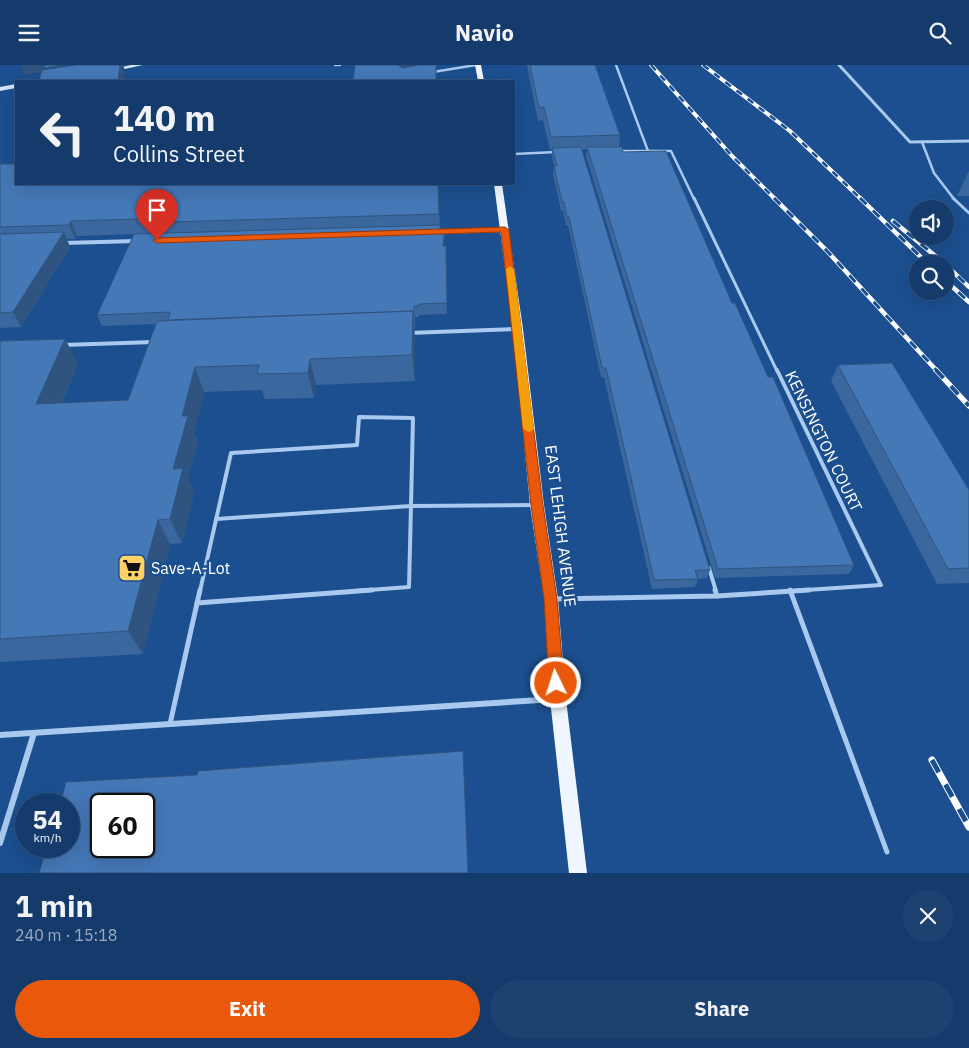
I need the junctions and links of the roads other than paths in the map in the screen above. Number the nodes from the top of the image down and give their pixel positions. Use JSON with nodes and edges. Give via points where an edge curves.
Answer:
{"nodes":[{"id":1,"x":140,"y":65,"type":"edge"},
{"id":2,"x":335,"y":65,"type":"edge"},
{"id":3,"x":340,"y":65,"type":"edge"},
{"id":4,"x":477,"y":65,"type":"edge"},
{"id":5,"x":616,"y":65,"type":"edge"},
{"id":6,"x":839,"y":65,"type":"edge"},
{"id":7,"x":101,"y":71,"type":"edge"},
{"id":8,"x":432,"y":72,"type":"edge"},
{"id":9,"x":481,"y":80,"type":"edge"},
{"id":10,"x":15,"y":86,"type":"edge"},
{"id":11,"x":0,"y":89,"type":"edge"},
{"id":12,"x":969,"y":141,"type":"edge"},
{"id":13,"x":922,"y":142,"type":"junction"},
{"id":14,"x":618,"y":151,"type":"edge"},
{"id":15,"x":648,"y":151,"type":"junction"},
{"id":16,"x":565,"y":152,"type":"edge"},
{"id":17,"x":515,"y":154,"type":"edge"},
{"id":18,"x":498,"y":185,"type":"edge"},
{"id":19,"x":969,"y":213,"type":"edge"},
{"id":20,"x":505,"y":230,"type":"junction"},
{"id":21,"x":432,"y":232,"type":"edge"},
{"id":22,"x":147,"y":241,"type":"edge"},
{"id":23,"x":59,"y":243,"type":"edge"},
{"id":24,"x":518,"y":329,"type":"junction"},
{"id":25,"x":397,"y":333,"type":"edge"},
{"id":26,"x":159,"y":342,"type":"edge"},
{"id":27,"x":60,"y":345,"type":"edge"},
{"id":28,"x":537,"y":505,"type":"junction"},
{"id":29,"x":411,"y":506,"type":"junction"},
{"id":30,"x":216,"y":519,"type":"junction"},
{"id":31,"x":709,"y":568,"type":"edge"},
{"id":32,"x":790,"y":591,"type":"junction"},
{"id":33,"x":717,"y":596,"type":"junction"},
{"id":34,"x":551,"y":599,"type":"junction"},
{"id":35,"x":197,"y":603,"type":"junction"},
{"id":36,"x":558,"y":699,"type":"junction"},
{"id":37,"x":170,"y":724,"type":"junction"},
{"id":38,"x":34,"y":733,"type":"junction"},
{"id":39,"x":0,"y":735,"type":"edge"},
{"id":40,"x":0,"y":843,"type":"edge"},
{"id":41,"x":887,"y":852,"type":"dead end"},
{"id":42,"x":578,"y":873,"type":"edge"}],
"edges":[{"from":1,"to":7,"type":"main road"},
{"from":2,"to":3,"type":"lane"},
{"from":4,"to":8,"type":"lane"},
{"from":4,"to":9,"type":"main road"},
{"from":5,"to":15,"type":"lane"},
{"from":6,"to":13,"type":"street","via":[[910,142]]},
{"from":10,"to":11,"type":"main road"},
{"from":12,"to":13,"type":"street"},
{"from":13,"to":19,"type":"lane","via":[[938,181]]},
{"from":14,"to":15,"type":"lane","name":"KENSINGTON COURT"},
{"from":15,"to":32,"type":"lane","name":"KENSINGTON COURT","via":[[670,151],[881,585]]},
{"from":16,"to":17,"type":"lane"},
{"from":18,"to":20,"type":"main road","name":"EAST LEHIGH AVENUE"},
{"from":20,"to":21,"type":"street"},
{"from":20,"to":24,"type":"main road","name":"EAST LEHIGH AVENUE"},
{"from":22,"to":23,"type":"street"},
{"from":24,"to":25,"type":"street"},
{"from":24,"to":28,"type":"main road","name":"EAST LEHIGH AVENUE"},
{"from":26,"to":27,"type":"street"},
{"from":28,"to":29,"type":"lane"},
{"from":28,"to":34,"type":"main road","name":"EAST LEHIGH AVENUE"},
{"from":29,"to":30,"type":"lane"},
{"from":29,"to":30,"type":"lane","via":[[413,418],[359,417],[358,445],[231,453]]},
{"from":29,"to":35,"type":"lane","via":[[409,587]]},
{"from":30,"to":35,"type":"lane"},
{"from":31,"to":33,"type":"lane"},
{"from":32,"to":33,"type":"lane","name":"KENSINGTON COURT"},
{"from":32,"to":41,"type":"lane"},
{"from":33,"to":34,"type":"lane","name":"KENSINGTON COURT"},
{"from":34,"to":36,"type":"main road","name":"EAST LEHIGH AVENUE"},
{"from":35,"to":37,"type":"lane"},
{"from":36,"to":37,"type":"street"},
{"from":36,"to":42,"type":"main road","name":"EAST LEHIGH AVENUE"},
{"from":37,"to":38,"type":"street"},
{"from":38,"to":39,"type":"street"},
{"from":38,"to":40,"type":"street"}]}
